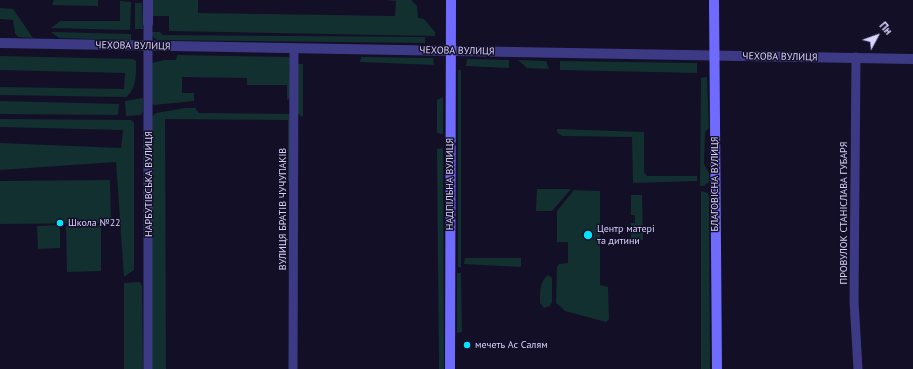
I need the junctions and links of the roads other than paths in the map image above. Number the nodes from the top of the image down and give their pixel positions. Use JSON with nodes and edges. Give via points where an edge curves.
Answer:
{"nodes":[{"id":1,"x":148,"y":0,"type":"edge"},
{"id":2,"x":451,"y":0,"type":"edge"},
{"id":3,"x":714,"y":0,"type":"edge"},
{"id":4,"x":148,"y":23,"type":"joint"},
{"id":5,"x":0,"y":43,"type":"edge"},
{"id":6,"x":148,"y":46,"type":"junction"},
{"id":7,"x":294,"y":50,"type":"junction"},
{"id":8,"x":450,"y":51,"type":"junction"},
{"id":9,"x":714,"y":55,"type":"junction"},
{"id":10,"x":856,"y":58,"type":"junction"},
{"id":11,"x":913,"y":59,"type":"edge"},
{"id":12,"x":148,"y":369,"type":"edge"},
{"id":13,"x":293,"y":369,"type":"edge"},
{"id":14,"x":450,"y":369,"type":"edge"},
{"id":15,"x":717,"y":369,"type":"edge"},
{"id":16,"x":858,"y":369,"type":"edge"}],
"edges":[{"from":1,"to":4,"type":"street","name":"НАРБУТІВСЬКА ВУЛИЦЯ"},
{"from":2,"to":8,"type":"main road","name":"НАДПІЛЬНА ВУЛИЦЯ"},
{"from":3,"to":9,"type":"main road","name":"БЛАГОВІСНА ВУЛИЦЯ"},
{"from":4,"to":6,"type":"street","name":"НАРБУТІВСЬКА ВУЛИЦЯ"},
{"from":5,"to":6,"type":"street","name":"ЧЕХОВА ВУЛИЦЯ"},
{"from":6,"to":7,"type":"street","name":"ЧЕХОВА ВУЛИЦЯ"},
{"from":6,"to":12,"type":"street","name":"НАРБУТІВСЬКА ВУЛИЦЯ"},
{"from":7,"to":8,"type":"street","name":"ЧЕХОВА ВУЛИЦЯ"},
{"from":7,"to":13,"type":"street","name":"ВУЛИЦЯ БРАТІВ ЧУЧУПАКІВ"},
{"from":8,"to":9,"type":"street","name":"ЧЕХОВА ВУЛИЦЯ"},
{"from":8,"to":14,"type":"main road","name":"НАДПІЛЬНА ВУЛИЦЯ"},
{"from":9,"to":10,"type":"street","name":"ЧЕХОВА ВУЛИЦЯ"},
{"from":9,"to":15,"type":"main road","name":"БЛАГОВІСНА ВУЛИЦЯ"},
{"from":10,"to":11,"type":"street","name":"ЧЕХОВА ВУЛИЦЯ"},
{"from":10,"to":16,"type":"street","name":"ПРОВУЛОК СТАНІСЛАВА ГУБАРЯ","via":[[854,301]]}]}
